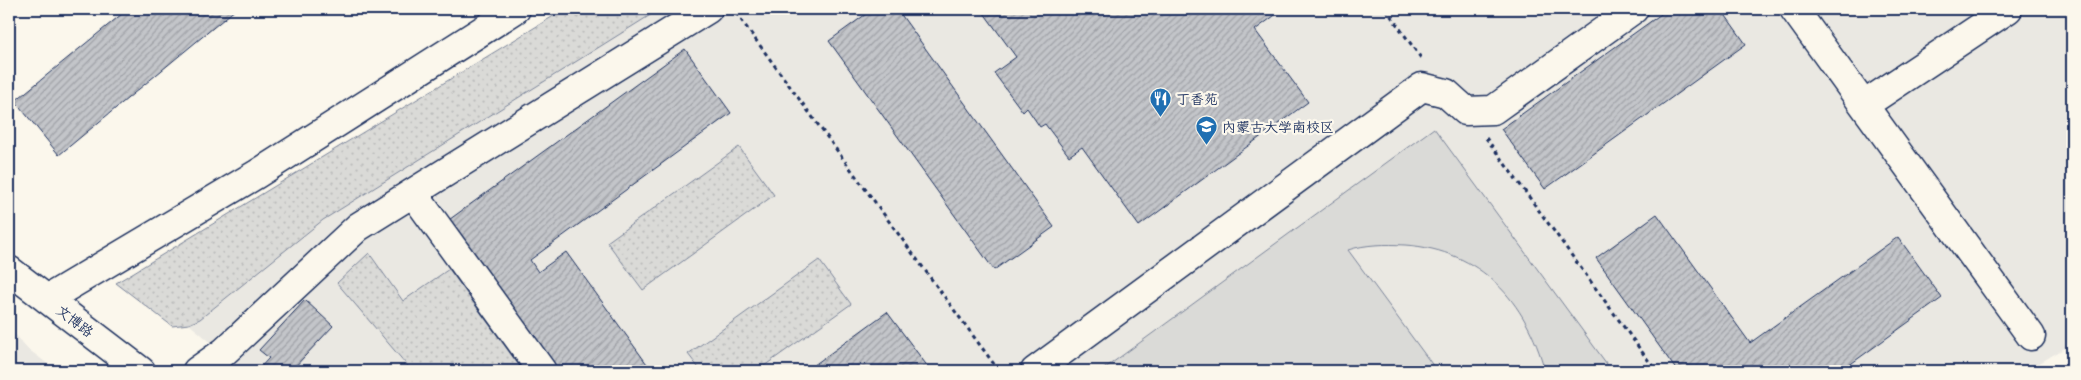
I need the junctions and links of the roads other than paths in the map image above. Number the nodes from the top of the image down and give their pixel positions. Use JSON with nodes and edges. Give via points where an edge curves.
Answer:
{"nodes":[{"id":1,"x":516,"y":9,"type":"edge"},
{"id":2,"x":708,"y":9,"type":"edge"},
{"id":3,"x":1634,"y":9,"type":"edge"},
{"id":4,"x":1794,"y":9,"type":"edge"},
{"id":5,"x":2008,"y":9,"type":"edge"},
{"id":6,"x":1864,"y":105,"type":"junction"},
{"id":7,"x":413,"y":193,"type":"junction"},
{"id":8,"x":9,"y":270,"type":"edge"},
{"id":9,"x":47,"y":299,"type":"junction"},
{"id":10,"x":2031,"y":336,"type":"dead end"},
{"id":11,"x":141,"y":371,"type":"edge"},
{"id":12,"x":197,"y":371,"type":"edge"},
{"id":13,"x":542,"y":371,"type":"edge"},
{"id":14,"x":1035,"y":371,"type":"edge"}],
"edges":[{"from":1,"to":9,"type":"street","via":[[257,174]]},
{"from":2,"to":7,"type":"street"},
{"from":3,"to":14,"type":"street","via":[[1493,110],[1456,102],[1422,87]]},
{"from":4,"to":6,"type":"street"},
{"from":5,"to":6,"type":"street"},
{"from":6,"to":10,"type":"street"},
{"from":7,"to":12,"type":"street","via":[[358,227],[224,352]]},
{"from":7,"to":13,"type":"street"},
{"from":8,"to":9,"type":"street","name":"文博路"},
{"from":9,"to":11,"type":"street","name":"文博路"}]}
